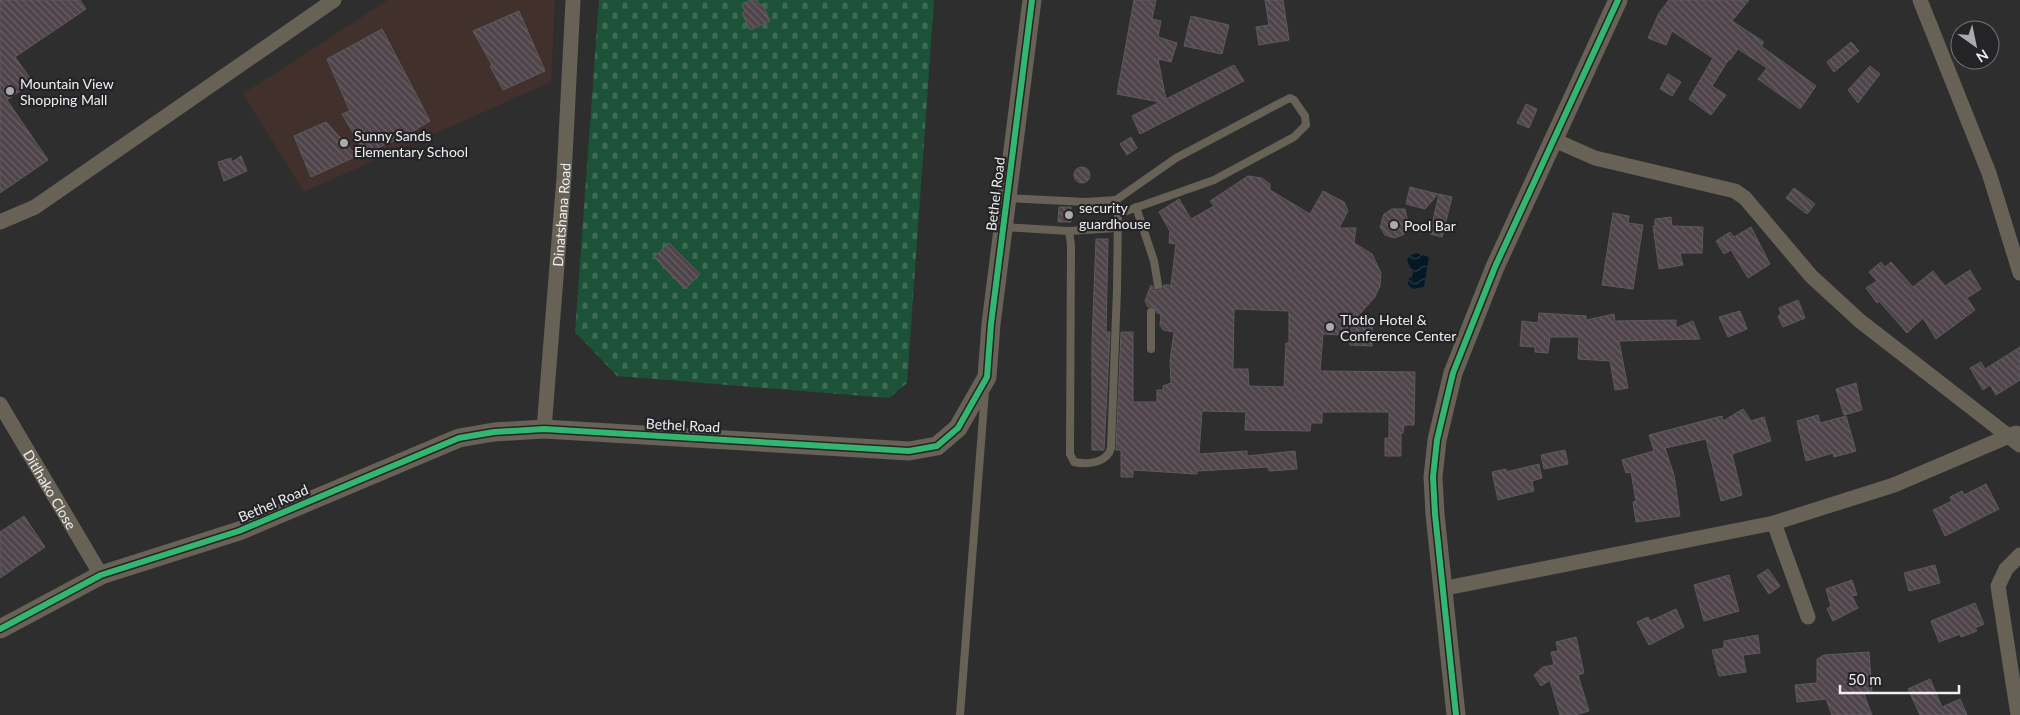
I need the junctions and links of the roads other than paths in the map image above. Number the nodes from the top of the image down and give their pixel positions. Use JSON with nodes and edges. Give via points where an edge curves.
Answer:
{"nodes":[{"id":1,"x":334,"y":0,"type":"edge"},
{"id":2,"x":573,"y":0,"type":"edge"},
{"id":3,"x":1032,"y":0,"type":"edge"},
{"id":4,"x":1618,"y":0,"type":"edge"},
{"id":5,"x":1920,"y":0,"type":"edge"},
{"id":6,"x":1552,"y":139,"type":"junction"},
{"id":7,"x":1007,"y":198,"type":"junction"},
{"id":8,"x":1116,"y":200,"type":"junction"},
{"id":9,"x":1136,"y":207,"type":"junction"},
{"id":10,"x":1118,"y":214,"type":"junction"},
{"id":11,"x":0,"y":222,"type":"edge"},
{"id":12,"x":1003,"y":227,"type":"junction"},
{"id":13,"x":1116,"y":228,"type":"junction"},
{"id":14,"x":1069,"y":231,"type":"junction"},
{"id":15,"x":2020,"y":273,"type":"edge"},
{"id":16,"x":1158,"y":285,"type":"dead end"},
{"id":17,"x":1151,"y":312,"type":"dead end"},
{"id":18,"x":1151,"y":349,"type":"dead end"},
{"id":19,"x":987,"y":377,"type":"junction"},
{"id":20,"x":0,"y":404,"type":"edge"},
{"id":21,"x":544,"y":430,"type":"junction"},
{"id":22,"x":2017,"y":438,"type":"edge"},
{"id":23,"x":1774,"y":523,"type":"junction"},
{"id":24,"x":2020,"y":555,"type":"edge"},
{"id":25,"x":101,"y":575,"type":"junction"},
{"id":26,"x":1441,"y":589,"type":"junction"},
{"id":27,"x":1808,"y":617,"type":"dead end"},
{"id":28,"x":0,"y":629,"type":"edge"},
{"id":29,"x":960,"y":715,"type":"edge"},
{"id":30,"x":1456,"y":715,"type":"edge"},
{"id":31,"x":2018,"y":715,"type":"edge"}],
"edges":[{"from":1,"to":11,"type":"street","via":[[35,207]]},
{"from":2,"to":21,"type":"street","name":"Dinatshana Road","via":[[564,177]]},
{"from":3,"to":7,"type":"street","name":"Bethel Road"},
{"from":4,"to":6,"type":"street"},
{"from":5,"to":15,"type":"street","via":[[1988,173]]},
{"from":6,"to":22,"type":"street","via":[[1596,158],[1735,190],[1746,198],[1811,276],[1860,321]]},
{"from":6,"to":26,"type":"street","via":[[1495,266],[1453,373],[1437,440],[1434,477]]},
{"from":7,"to":8,"type":"lane","via":[[1086,202]]},
{"from":7,"to":12,"type":"street","name":"Bethel Road"},
{"from":8,"to":9,"type":"lane","via":[[1176,158],[1280,102],[1290,98],[1294,100],[1305,116],[1306,126],[1294,137],[1214,180]]},
{"from":8,"to":10,"type":"lane"},
{"from":9,"to":10,"type":"lane"},
{"from":9,"to":16,"type":"lane","via":[[1154,261]]},
{"from":10,"to":13,"type":"lane"},
{"from":12,"to":14,"type":"lane"},
{"from":12,"to":19,"type":"street","name":"Bethel Road"},
{"from":13,"to":14,"type":"lane"},
{"from":13,"to":14,"type":"lane","via":[[1112,448],[1103,459],[1084,464],[1074,462],[1068,442]]},
{"from":17,"to":18,"type":"lane"},
{"from":19,"to":21,"type":"street","name":"Bethel Road","via":[[958,428],[937,446],[909,451]]},
{"from":19,"to":29,"type":"lane"},
{"from":20,"to":25,"type":"street","name":"Ditlhako Close"},
{"from":21,"to":25,"type":"street","name":"Bethel Road","via":[[494,432],[458,438],[239,531]]},
{"from":22,"to":23,"type":"street","via":[[1894,485]]},
{"from":23,"to":26,"type":"street"},
{"from":23,"to":27,"type":"street"},
{"from":24,"to":31,"type":"street","via":[[2006,569],[1998,586]]},
{"from":25,"to":28,"type":"street","name":"Bethel Road"},
{"from":26,"to":30,"type":"street"}]}
